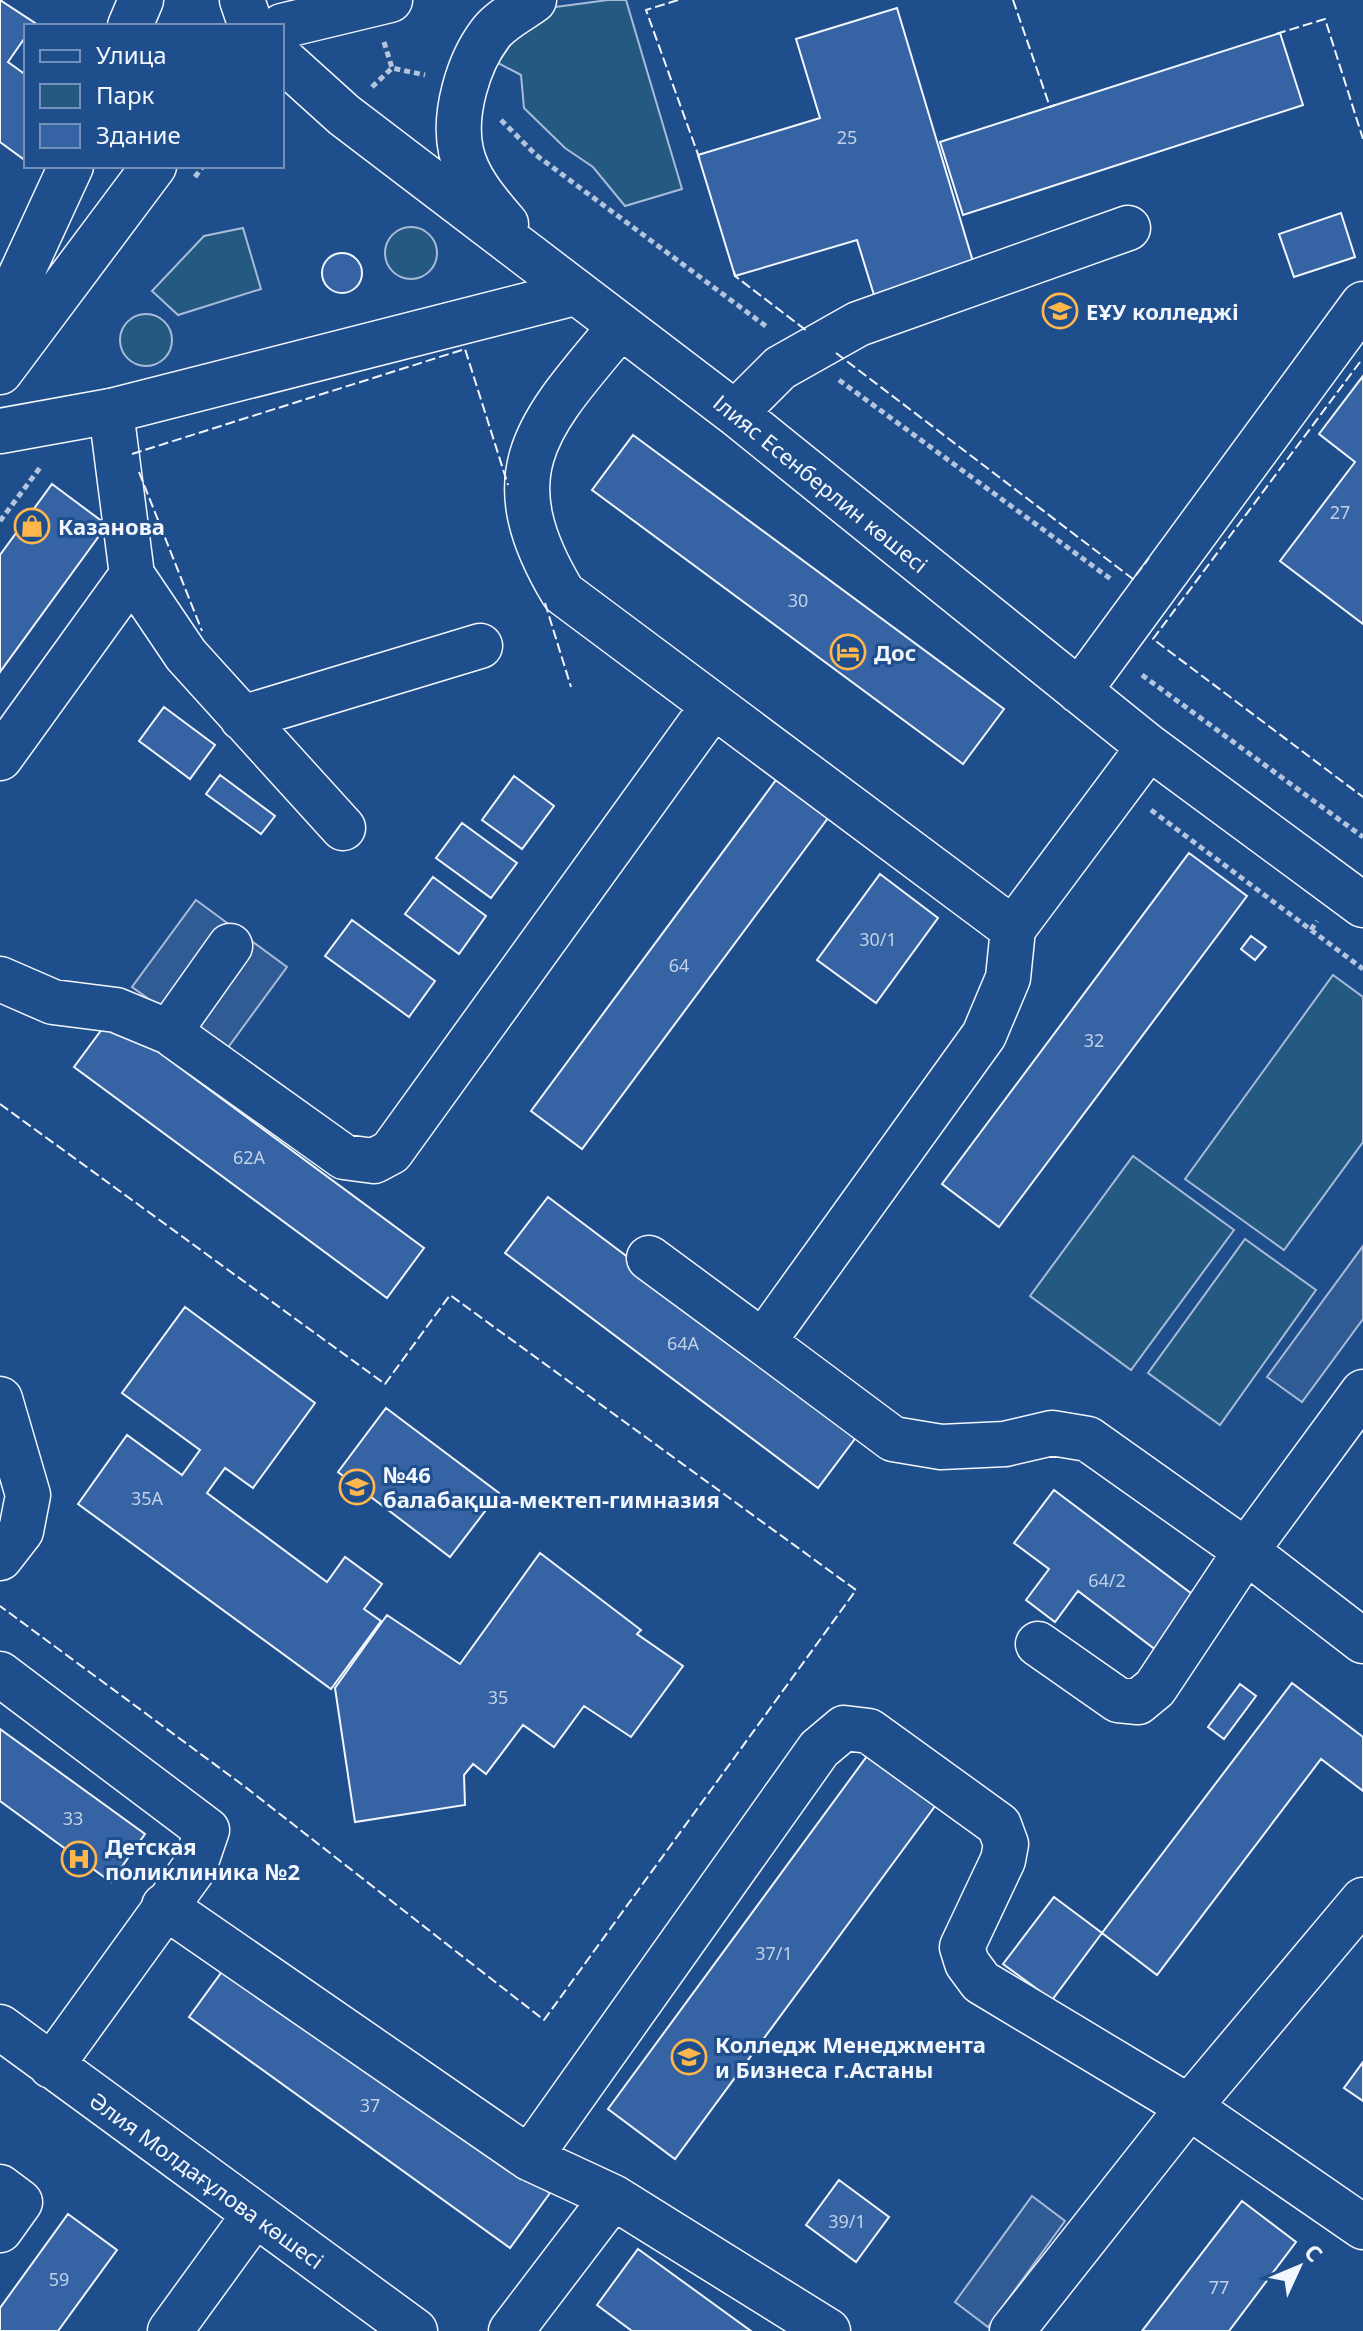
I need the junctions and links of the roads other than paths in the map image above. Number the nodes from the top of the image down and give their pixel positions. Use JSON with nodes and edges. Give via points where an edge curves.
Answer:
{"nodes":[{"id":1,"x":141,"y":0,"type":"edge"},
{"id":2,"x":242,"y":0,"type":"edge"},
{"id":3,"x":390,"y":0,"type":"edge"},
{"id":4,"x":534,"y":0,"type":"edge"},
{"id":5,"x":131,"y":24,"type":"edge"},
{"id":6,"x":250,"y":24,"type":"edge"},
{"id":7,"x":284,"y":26,"type":"edge"},
{"id":8,"x":284,"y":61,"type":"edge"},
{"id":9,"x":70,"y":168,"type":"edge"},
{"id":10,"x":174,"y":172,"type":"edge"},
{"id":11,"x":1128,"y":228,"type":"dead end"},
{"id":12,"x":575,"y":293,"type":"junction"},
{"id":13,"x":0,"y":318,"type":"edge"},
{"id":14,"x":620,"y":327,"type":"junction"},
{"id":15,"x":1356,"y":328,"type":"edge"},
{"id":16,"x":0,"y":372,"type":"edge"},
{"id":17,"x":111,"y":411,"type":"junction"},
{"id":18,"x":735,"y":413,"type":"junction"},
{"id":19,"x":0,"y":431,"type":"edge"},
{"id":20,"x":132,"y":575,"type":"junction"},
{"id":21,"x":480,"y":646,"type":"dead end"},
{"id":22,"x":1079,"y":691,"type":"junction"},
{"id":23,"x":713,"y":706,"type":"junction"},
{"id":24,"x":242,"y":718,"type":"junction"},
{"id":25,"x":1149,"y":747,"type":"junction"},
{"id":26,"x":0,"y":758,"type":"edge"},
{"id":27,"x":343,"y":828,"type":"dead end"},
{"id":28,"x":1363,"y":905,"type":"edge"},
{"id":29,"x":1013,"y":929,"type":"junction"},
{"id":30,"x":230,"y":946,"type":"dead end"},
{"id":31,"x":0,"y":979,"type":"edge"},
{"id":32,"x":169,"y":1032,"type":"junction"},
{"id":33,"x":649,"y":1258,"type":"dead end"},
{"id":34,"x":763,"y":1342,"type":"junction"},
{"id":35,"x":1363,"y":1392,"type":"edge"},
{"id":36,"x":0,"y":1399,"type":"edge"},
{"id":37,"x":1246,"y":1551,"type":"junction"},
{"id":38,"x":0,"y":1558,"type":"edge"},
{"id":39,"x":1363,"y":1641,"type":"edge"},
{"id":40,"x":1038,"y":1644,"type":"dead end"},
{"id":41,"x":0,"y":1674,"type":"edge"},
{"id":42,"x":1363,"y":1900,"type":"edge"},
{"id":43,"x":164,"y":1906,"type":"junction"},
{"id":44,"x":1,"y":2031,"type":"edge"},
{"id":45,"x":51,"y":2066,"type":"junction"},
{"id":46,"x":1189,"y":2107,"type":"junction"},
{"id":47,"x":529,"y":2158,"type":"junction"},
{"id":48,"x":0,"y":2187,"type":"edge"},
{"id":49,"x":613,"y":2197,"type":"junction"},
{"id":50,"x":255,"y":2214,"type":"junction"},
{"id":51,"x":1363,"y":2227,"type":"edge"},
{"id":52,"x":0,"y":2230,"type":"edge"},
{"id":53,"x":170,"y":2331,"type":"edge"},
{"id":54,"x":415,"y":2331,"type":"edge"},
{"id":55,"x":511,"y":2331,"type":"edge"},
{"id":56,"x":828,"y":2331,"type":"edge"},
{"id":57,"x":1012,"y":2331,"type":"edge"}],
"edges":[{"from":1,"to":5,"type":"street"},
{"from":2,"to":6,"type":"street"},
{"from":3,"to":7,"type":"street"},
{"from":4,"to":12,"type":"street","via":[[491,32],[467,83],[461,150],[480,193]]},
{"from":8,"to":12,"type":"street","name":"Ілияс Есенберлин көшесі","via":[[344,115]]},
{"from":9,"to":13,"type":"street"},
{"from":10,"to":16,"type":"street"},
{"from":11,"to":18,"type":"street","via":[[858,324],[780,368]]},
{"from":12,"to":14,"type":"street","name":"Ілияс Есенберлин көшесі"},
{"from":12,"to":17,"type":"street"},
{"from":14,"to":18,"type":"street","name":"Ілияс Есенберлин көшесі"},
{"from":14,"to":23,"type":"street","via":[[550,411],[528,464],[528,516],[542,559],[563,593]]},
{"from":15,"to":22,"type":"street"},
{"from":17,"to":19,"type":"street"},
{"from":17,"to":20,"type":"street"},
{"from":18,"to":22,"type":"street","name":"Ілияс Есенберлин көшесі"},
{"from":20,"to":24,"type":"street","via":[[186,655]]},
{"from":20,"to":26,"type":"street"},
{"from":21,"to":24,"type":"street"},
{"from":22,"to":25,"type":"street","name":"Ілияс Есенберлин көшесі"},
{"from":23,"to":29,"type":"street"},
{"from":23,"to":32,"type":"street","via":[[391,1152],[374,1161],[344,1157]]},
{"from":24,"to":27,"type":"street"},
{"from":25,"to":28,"type":"street","name":"Ілияс Есенберлин көшесі"},
{"from":25,"to":29,"type":"street"},
{"from":29,"to":34,"type":"street","via":[[1008,978],[984,1035]]},
{"from":30,"to":32,"type":"street"},
{"from":31,"to":32,"type":"street","via":[[53,1002],[116,1010]]},
{"from":33,"to":34,"type":"street"},
{"from":34,"to":37,"type":"street","via":[[893,1439],[941,1447],[1005,1444],[1052,1433],[1088,1439]]},
{"from":35,"to":37,"type":"street"},
{"from":36,"to":38,"type":"street","via":[[28,1495],[21,1531]]},
{"from":37,"to":39,"type":"street"},
{"from":37,"to":40,"type":"street","via":[[1155,1688],[1138,1702],[1118,1700]]},
{"from":41,"to":43,"type":"street","via":[[207,1830],[194,1868]]},
{"from":42,"to":46,"type":"street"},
{"from":43,"to":45,"type":"street"},
{"from":43,"to":47,"type":"street"},
{"from":44,"to":45,"type":"street","name":"Әлия Молдағұлова көшесі"},
{"from":45,"to":50,"type":"street","name":"Әлия Молдағұлова көшесі"},
{"from":46,"to":47,"type":"street","via":[[981,1982],[962,1947],[1003,1860],[1006,1844],[999,1825],[869,1731],[844,1728],[819,1749]]},
{"from":46,"to":51,"type":"street"},
{"from":46,"to":57,"type":"street"},
{"from":47,"to":49,"type":"street"},
{"from":48,"to":52,"type":"street","via":[[20,2202]]},
{"from":49,"to":55,"type":"street"},
{"from":49,"to":56,"type":"street"},
{"from":50,"to":53,"type":"street"},
{"from":50,"to":54,"type":"street","name":"Әлия Молдағұлова көшесі"}]}
